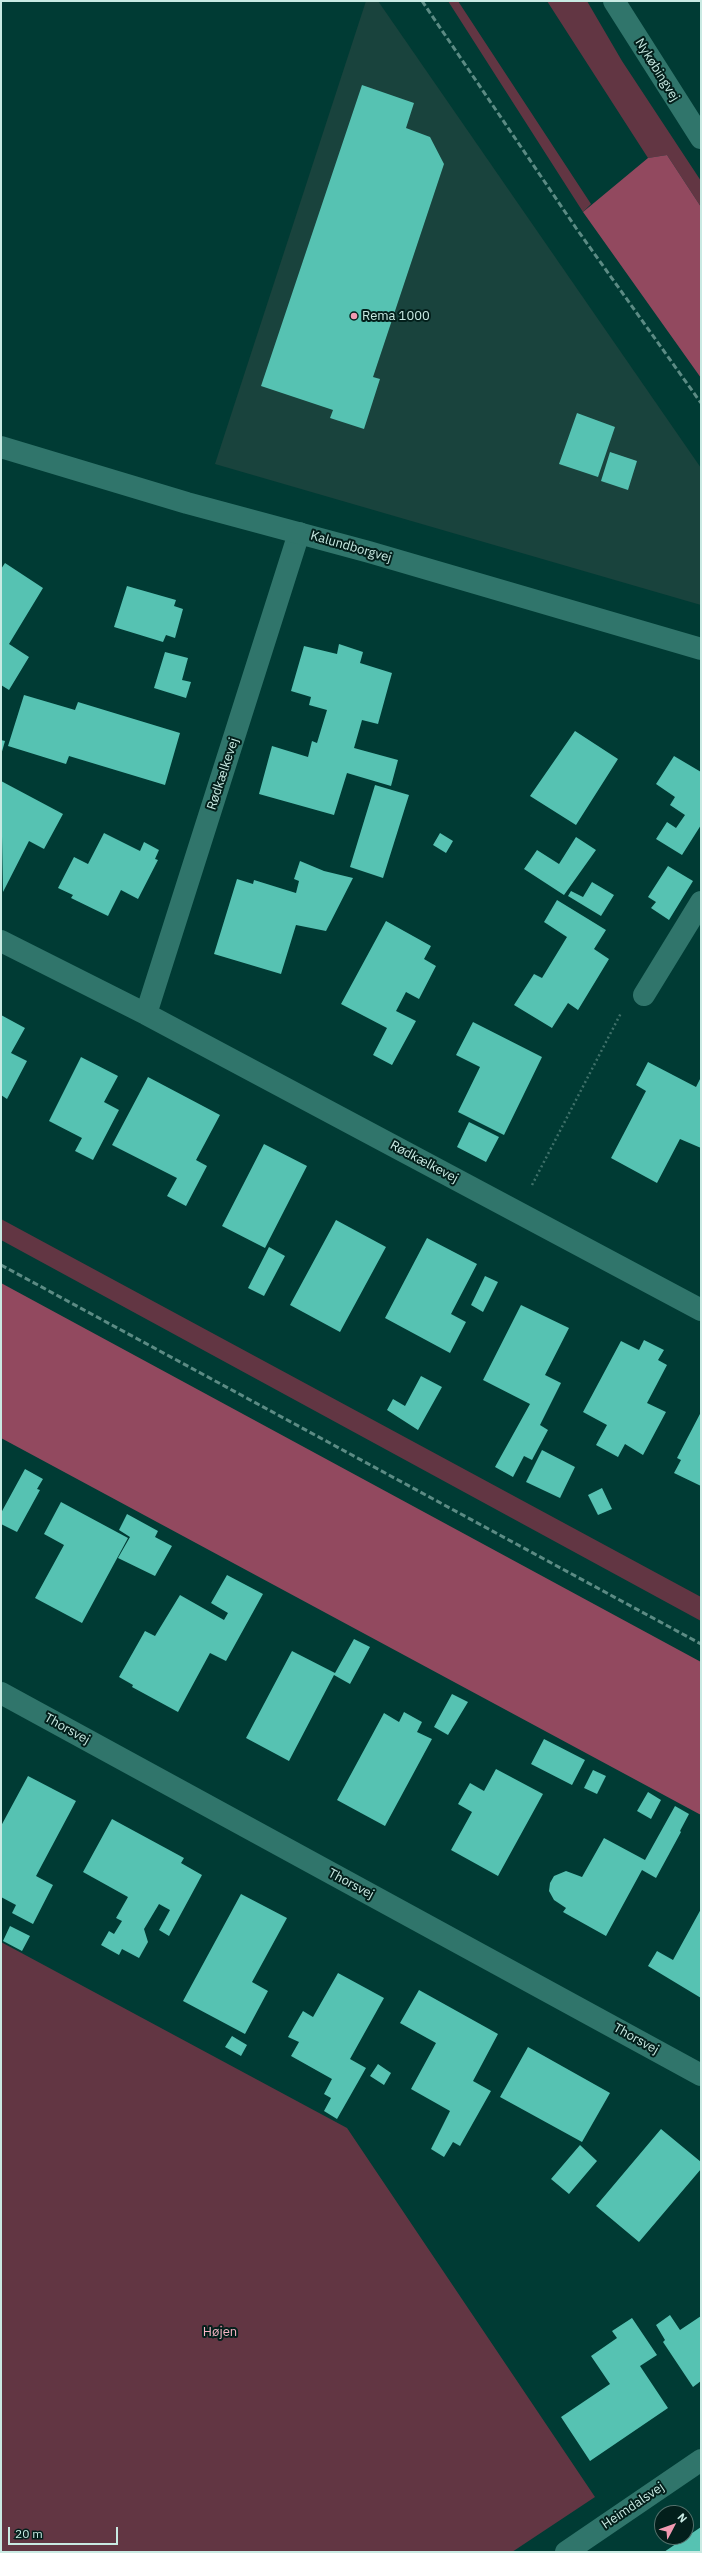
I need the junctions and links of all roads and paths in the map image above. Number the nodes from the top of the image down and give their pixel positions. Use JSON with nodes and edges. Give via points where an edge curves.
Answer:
{"nodes":[{"id":1,"x":614,"y":1,"type":"edge"},
{"id":2,"x":701,"y":138,"type":"edge"},
{"id":3,"x":1,"y":446,"type":"edge"},
{"id":4,"x":299,"y":533,"type":"junction"},
{"id":5,"x":701,"y":649,"type":"edge"},
{"id":6,"x":701,"y":902,"type":"edge"},
{"id":7,"x":1,"y":941,"type":"edge"},
{"id":8,"x":644,"y":995,"type":"joint"},
{"id":9,"x":146,"y":1014,"type":"junction"},
{"id":10,"x":517,"y":1212,"type":"junction"},
{"id":11,"x":701,"y":1310,"type":"edge"},
{"id":12,"x":1,"y":1694,"type":"edge"},
{"id":13,"x":701,"y":2075,"type":"edge"},
{"id":14,"x":701,"y":2460,"type":"edge"},
{"id":15,"x":566,"y":2552,"type":"edge"}],
"edges":[{"from":1,"to":2,"type":"street","name":"Nykøbingvej"},
{"from":3,"to":4,"type":"street","name":"Kalundborgvej","via":[[187,503]]},
{"from":4,"to":5,"type":"street","name":"Kalundborgvej"},
{"from":4,"to":9,"type":"street","name":"Rødkælkevej"},
{"from":6,"to":8,"type":"street"},
{"from":7,"to":9,"type":"street","name":"Rødkælkevej"},
{"from":8,"to":10,"type":"path","via":[[624,1007]]},
{"from":9,"to":10,"type":"street","name":"Rødkælkevej"},
{"from":10,"to":11,"type":"street","name":"Rødkælkevej"},
{"from":12,"to":13,"type":"street","name":"Thorsvej"},
{"from":14,"to":15,"type":"street","name":"Heimdalsvej"}]}
